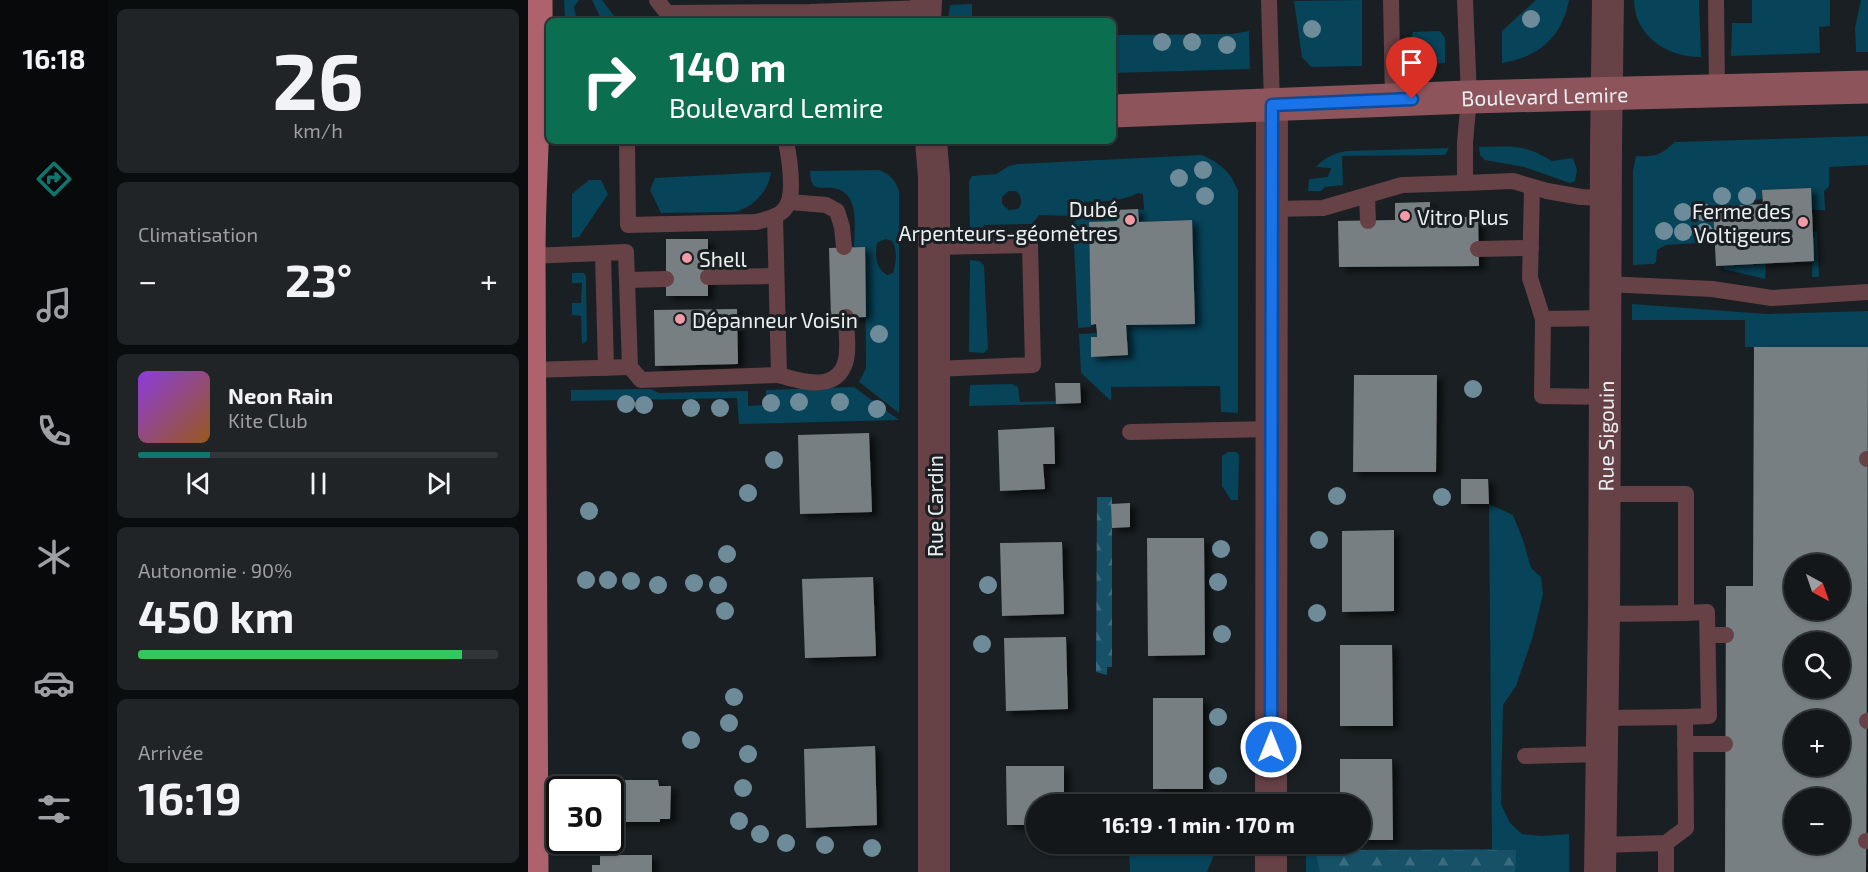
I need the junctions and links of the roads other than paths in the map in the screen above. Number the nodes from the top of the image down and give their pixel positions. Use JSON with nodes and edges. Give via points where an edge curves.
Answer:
{"nodes":[{"id":1,"x":1269,"y":0,"type":"edge"},
{"id":2,"x":1391,"y":0,"type":"edge"},
{"id":3,"x":1466,"y":0,"type":"edge"},
{"id":4,"x":1608,"y":0,"type":"edge"},
{"id":5,"x":1716,"y":0,"type":"edge"},
{"id":6,"x":533,"y":2,"type":"edge"},
{"id":7,"x":711,"y":6,"type":"edge"},
{"id":8,"x":796,"y":6,"type":"edge"},
{"id":9,"x":926,"y":10,"type":"edge"},
{"id":10,"x":664,"y":11,"type":"edge"},
{"id":11,"x":774,"y":16,"type":"edge"},
{"id":12,"x":1868,"y":87,"type":"edge"},
{"id":13,"x":1717,"y":91,"type":"junction"},
{"id":14,"x":1607,"y":94,"type":"junction"},
{"id":15,"x":1469,"y":97,"type":"junction"},
{"id":16,"x":1393,"y":100,"type":"junction"},
{"id":17,"x":1272,"y":105,"type":"junction"},
{"id":18,"x":1116,"y":111,"type":"edge"},
{"id":19,"x":537,"y":132,"type":"edge"},
{"id":20,"x":627,"y":144,"type":"edge"},
{"id":21,"x":787,"y":144,"type":"edge"},
{"id":22,"x":931,"y":144,"type":"edge"},
{"id":23,"x":1465,"y":183,"type":"junction"},
{"id":24,"x":1532,"y":188,"type":"junction"},
{"id":25,"x":1367,"y":195,"type":"junction"},
{"id":26,"x":1606,"y":198,"type":"junction"},
{"id":27,"x":790,"y":202,"type":"junction"},
{"id":28,"x":1272,"y":209,"type":"junction"},
{"id":29,"x":775,"y":217,"type":"junction"},
{"id":30,"x":1368,"y":220,"type":"dead end"},
{"id":31,"x":628,"y":225,"type":"junction"},
{"id":32,"x":934,"y":247,"type":"junction"},
{"id":33,"x":844,"y":248,"type":"dead end"},
{"id":34,"x":1531,"y":248,"type":"junction"},
{"id":35,"x":1478,"y":249,"type":"dead end"},
{"id":36,"x":626,"y":252,"type":"junction"},
{"id":37,"x":603,"y":254,"type":"junction"},
{"id":38,"x":529,"y":256,"type":"edge"},
{"id":39,"x":776,"y":276,"type":"junction"},
{"id":40,"x":708,"y":277,"type":"dead end"},
{"id":41,"x":666,"y":279,"type":"dead end"},
{"id":42,"x":627,"y":280,"type":"junction"},
{"id":43,"x":1606,"y":284,"type":"junction"},
{"id":44,"x":1868,"y":292,"type":"edge"},
{"id":45,"x":846,"y":317,"type":"dead end"},
{"id":46,"x":1606,"y":318,"type":"junction"},
{"id":47,"x":1543,"y":319,"type":"junction"},
{"id":48,"x":606,"y":368,"type":"junction"},
{"id":49,"x":630,"y":368,"type":"junction"},
{"id":50,"x":934,"y":369,"type":"junction"},
{"id":51,"x":530,"y":370,"type":"junction"},
{"id":52,"x":779,"y":375,"type":"junction"},
{"id":53,"x":1605,"y":397,"type":"junction"},
{"id":54,"x":1271,"y":429,"type":"junction"},
{"id":55,"x":1130,"y":432,"type":"dead end"},
{"id":56,"x":529,"y":437,"type":"edge"},
{"id":57,"x":1605,"y":494,"type":"junction"},
{"id":58,"x":1686,"y":613,"type":"junction"},
{"id":59,"x":1604,"y":614,"type":"junction"},
{"id":60,"x":1708,"y":635,"type":"junction"},
{"id":61,"x":1726,"y":635,"type":"dead end"},
{"id":62,"x":530,"y":708,"type":"edge"},
{"id":63,"x":1685,"y":717,"type":"junction"},
{"id":64,"x":1603,"y":718,"type":"junction"},
{"id":65,"x":1685,"y":744,"type":"junction"},
{"id":66,"x":1725,"y":744,"type":"dead end"},
{"id":67,"x":1602,"y":754,"type":"junction"},
{"id":68,"x":1525,"y":756,"type":"dead end"},
{"id":69,"x":530,"y":777,"type":"edge"},
{"id":70,"x":1271,"y":794,"type":"edge"},
{"id":71,"x":530,"y":830,"type":"edge"},
{"id":72,"x":1666,"y":843,"type":"junction"},
{"id":73,"x":1271,"y":854,"type":"edge"},
{"id":74,"x":1600,"y":859,"type":"edge"},
{"id":75,"x":532,"y":872,"type":"edge"},
{"id":76,"x":934,"y":872,"type":"edge"},
{"id":77,"x":1271,"y":872,"type":"edge"},
{"id":78,"x":1666,"y":872,"type":"edge"}],
"edges":[{"from":1,"to":17,"type":"lane"},
{"from":2,"to":16,"type":"lane"},
{"from":3,"to":15,"type":"lane"},
{"from":4,"to":14,"type":"street","name":"Rue Sigouin"},
{"from":5,"to":13,"type":"lane"},
{"from":6,"to":19,"type":"main road"},
{"from":7,"to":10,"type":"lane"},
{"from":7,"to":11,"type":"lane"},
{"from":8,"to":9,"type":"lane"},
{"from":8,"to":11,"type":"lane"},
{"from":12,"to":13,"type":"main road","name":"Boulevard Lemire"},
{"from":13,"to":14,"type":"main road","name":"Boulevard Lemire"},
{"from":14,"to":15,"type":"main road","name":"Boulevard Lemire"},
{"from":14,"to":26,"type":"street","name":"Rue Sigouin"},
{"from":15,"to":16,"type":"main road","name":"Boulevard Lemire"},
{"from":15,"to":23,"type":"lane"},
{"from":16,"to":17,"type":"main road","name":"Boulevard Lemire"},
{"from":17,"to":18,"type":"main road","name":"Boulevard Lemire"},
{"from":17,"to":28,"type":"street"},
{"from":19,"to":38,"type":"main road","via":[[529,191]]},
{"from":20,"to":31,"type":"lane"},
{"from":21,"to":27,"type":"lane","via":[[791,166]]},
{"from":22,"to":32,"type":"street","name":"Rue Cardin"},
{"from":23,"to":24,"type":"lane","via":[[1513,181]]},
{"from":23,"to":25,"type":"lane","via":[[1402,185]]},
{"from":24,"to":26,"type":"lane"},
{"from":24,"to":34,"type":"lane"},
{"from":25,"to":28,"type":"lane","via":[[1323,208]]},
{"from":25,"to":30,"type":"lane"},
{"from":26,"to":43,"type":"street","name":"Rue Sigouin"},
{"from":27,"to":29,"type":"lane"},
{"from":27,"to":33,"type":"lane","via":[[826,205],[837,211]]},
{"from":28,"to":54,"type":"street"},
{"from":29,"to":31,"type":"lane","via":[[756,222]]},
{"from":29,"to":39,"type":"lane"},
{"from":31,"to":36,"type":"lane"},
{"from":32,"to":50,"type":"street","name":"Rue Cardin"},
{"from":32,"to":50,"type":"lane","via":[[1030,245],[1033,365]]},
{"from":34,"to":35,"type":"lane"},
{"from":34,"to":47,"type":"lane","via":[[1530,278]]},
{"from":36,"to":37,"type":"lane"},
{"from":36,"to":42,"type":"lane"},
{"from":37,"to":38,"type":"lane"},
{"from":37,"to":48,"type":"lane"},
{"from":38,"to":51,"type":"main road"},
{"from":39,"to":40,"type":"lane"},
{"from":39,"to":52,"type":"lane"},
{"from":41,"to":42,"type":"lane"},
{"from":42,"to":49,"type":"lane"},
{"from":43,"to":44,"type":"lane","via":[[1712,289],[1772,298]]},
{"from":43,"to":46,"type":"street","name":"Rue Sigouin"},
{"from":45,"to":52,"type":"lane","via":[[847,356],[839,373],[822,382],[804,383]]},
{"from":46,"to":47,"type":"lane"},
{"from":46,"to":53,"type":"street","name":"Rue Sigouin"},
{"from":47,"to":53,"type":"lane","via":[[1542,396]]},
{"from":48,"to":49,"type":"lane"},
{"from":48,"to":51,"type":"lane"},
{"from":49,"to":52,"type":"lane","via":[[641,380]]},
{"from":50,"to":76,"type":"street","name":"Rue Cardin"},
{"from":51,"to":56,"type":"main road"},
{"from":53,"to":57,"type":"street","name":"Rue Sigouin"},
{"from":54,"to":55,"type":"lane"},
{"from":54,"to":70,"type":"street"},
{"from":56,"to":62,"type":"main road"},
{"from":57,"to":58,"type":"lane","via":[[1686,494]]},
{"from":57,"to":59,"type":"street","name":"Rue Sigouin"},
{"from":58,"to":59,"type":"lane"},
{"from":58,"to":60,"type":"lane","via":[[1707,612]]},
{"from":59,"to":64,"type":"street","name":"Rue Sigouin"},
{"from":60,"to":61,"type":"lane"},
{"from":60,"to":63,"type":"lane","via":[[1709,716]]},
{"from":62,"to":69,"type":"main road"},
{"from":63,"to":64,"type":"lane"},
{"from":63,"to":65,"type":"lane"},
{"from":64,"to":67,"type":"street","name":"Rue Sigouin"},
{"from":65,"to":66,"type":"lane"},
{"from":65,"to":72,"type":"lane","via":[[1686,828]]},
{"from":67,"to":68,"type":"lane"},
{"from":67,"to":74,"type":"street","name":"Rue Sigouin"},
{"from":69,"to":71,"type":"main road"},
{"from":71,"to":75,"type":"main road"},
{"from":72,"to":74,"type":"lane"},
{"from":72,"to":78,"type":"lane"},
{"from":73,"to":77,"type":"street"}]}
